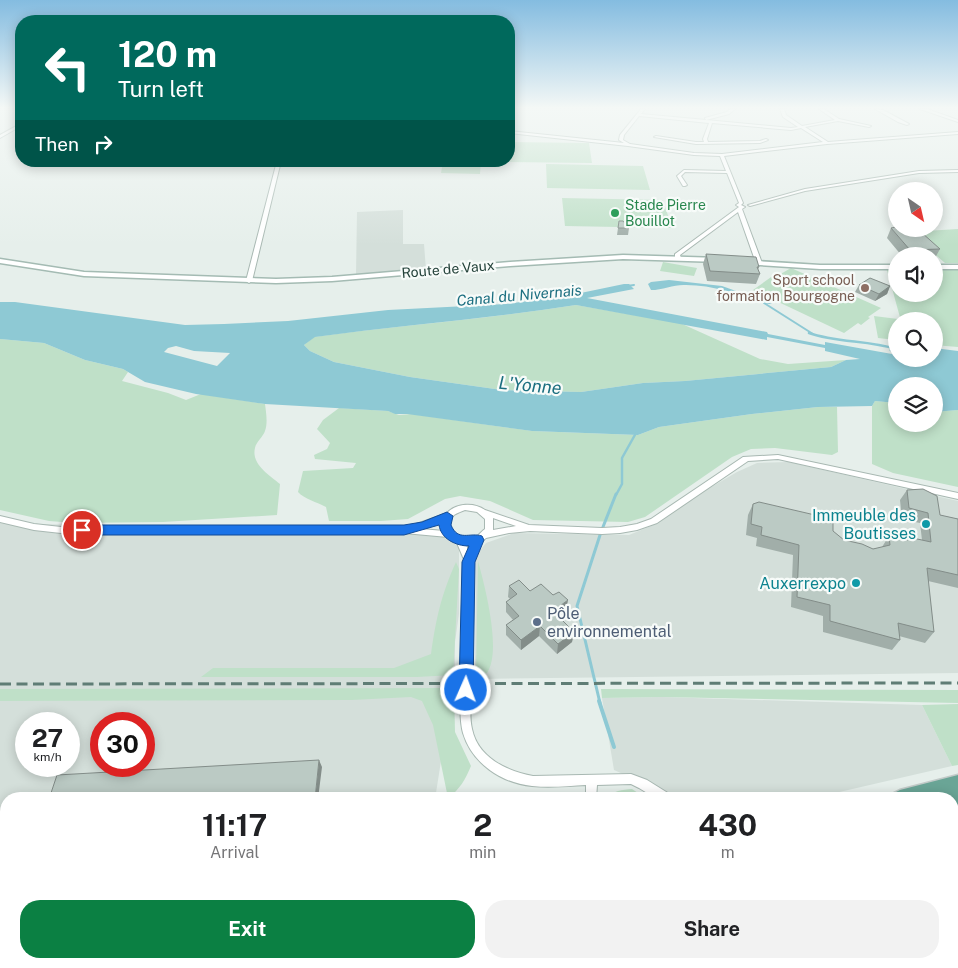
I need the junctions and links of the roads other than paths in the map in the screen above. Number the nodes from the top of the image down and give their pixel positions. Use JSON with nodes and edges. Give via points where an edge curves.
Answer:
{"nodes":[{"id":1,"x":722,"y":154,"type":"edge"},
{"id":2,"x":278,"y":167,"type":"edge"},
{"id":3,"x":958,"y":171,"type":"edge"},
{"id":4,"x":729,"y":172,"type":"junction"},
{"id":5,"x":685,"y":185,"type":"dead end"},
{"id":6,"x":741,"y":207,"type":"junction"},
{"id":7,"x":678,"y":258,"type":"junction"},
{"id":8,"x":0,"y":261,"type":"edge"},
{"id":9,"x":759,"y":263,"type":"junction"},
{"id":10,"x":888,"y":267,"type":"edge"},
{"id":11,"x":943,"y":267,"type":"edge"},
{"id":12,"x":958,"y":267,"type":"edge"},
{"id":13,"x":249,"y":281,"type":"junction"},
{"id":14,"x":958,"y":496,"type":"edge"},
{"id":15,"x":485,"y":513,"type":"junction"},
{"id":16,"x":447,"y":516,"type":"junction"},
{"id":17,"x":0,"y":519,"type":"edge"},
{"id":18,"x":533,"y":528,"type":"junction"},
{"id":19,"x":404,"y":530,"type":"junction"},
{"id":20,"x":448,"y":534,"type":"junction"},
{"id":21,"x":482,"y":537,"type":"junction"},
{"id":22,"x":460,"y":541,"type":"junction"},
{"id":23,"x":469,"y":562,"type":"junction"},
{"id":24,"x":592,"y":779,"type":"junction"},
{"id":25,"x":958,"y":784,"type":"edge"},
{"id":26,"x":591,"y":792,"type":"edge"},
{"id":27,"x":651,"y":792,"type":"edge"},
{"id":28,"x":927,"y":792,"type":"edge"}],
"edges":[{"from":1,"to":4,"type":"street"},
{"from":2,"to":13,"type":"street"},
{"from":3,"to":6,"type":"street","via":[[916,173],[805,190]]},
{"from":4,"to":5,"type":"street","via":[[684,171],[679,176]]},
{"from":4,"to":6,"type":"street"},
{"from":6,"to":7,"type":"street","via":[[676,255]]},
{"from":6,"to":9,"type":"street"},
{"from":7,"to":9,"type":"street","name":"Route de Vaux"},
{"from":7,"to":13,"type":"street","name":"Route de Vaux","via":[[556,261],[332,279]]},
{"from":8,"to":13,"type":"street","name":"Route de Vaux","via":[[84,274]]},
{"from":9,"to":10,"type":"street","name":"Route de Vaux"},
{"from":11,"to":12,"type":"street"},
{"from":14,"to":18,"type":"street","via":[[778,457],[758,457],[746,459],[648,524],[630,529],[602,530]]},
{"from":15,"to":16,"type":"street","via":[[465,507]]},
{"from":15,"to":18,"type":"street"},
{"from":15,"to":21,"type":"street","via":[[490,524]]},
{"from":16,"to":19,"type":"street"},
{"from":16,"to":20,"type":"street"},
{"from":17,"to":19,"type":"street","via":[[61,530]]},
{"from":18,"to":21,"type":"street","via":[[512,529]]},
{"from":19,"to":20,"type":"street"},
{"from":20,"to":22,"type":"street"},
{"from":21,"to":22,"type":"street"},
{"from":21,"to":23,"type":"street"},
{"from":22,"to":23,"type":"street"},
{"from":23,"to":24,"type":"street","bridge":true,"via":[[466,690],[469,736],[497,771],[511,777],[527,780]]},
{"from":24,"to":26,"type":"street"},
{"from":24,"to":27,"type":"street","via":[[631,779]]},
{"from":25,"to":28,"type":"main road"}]}
